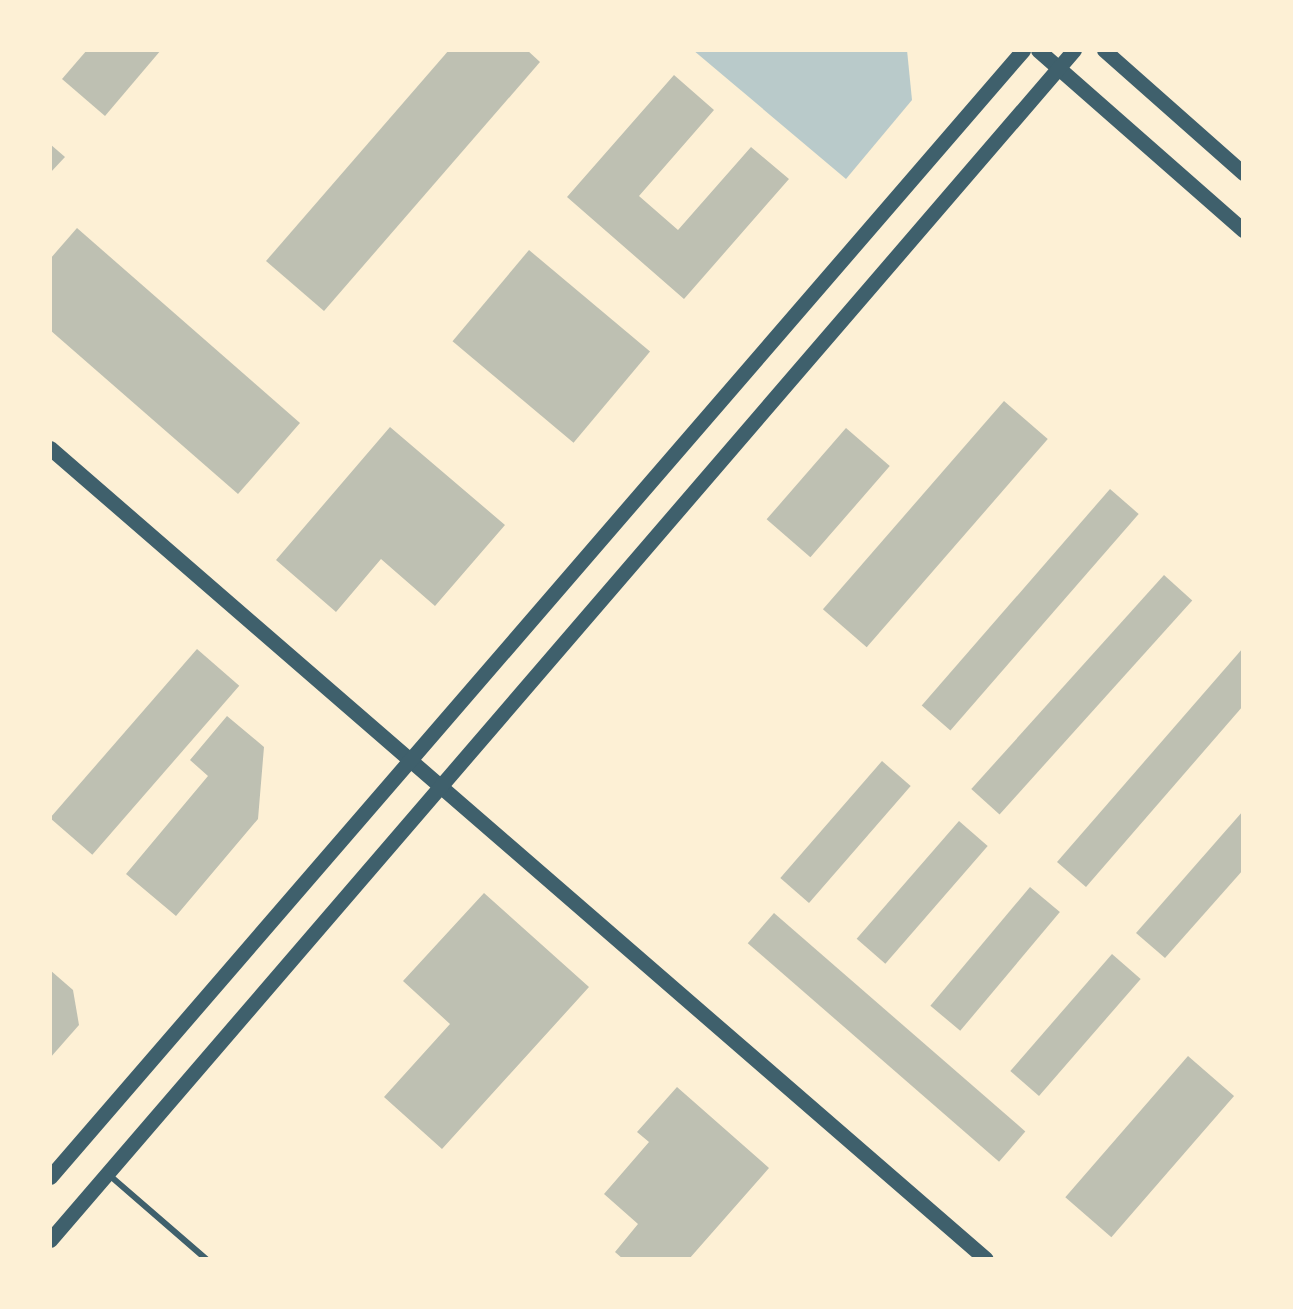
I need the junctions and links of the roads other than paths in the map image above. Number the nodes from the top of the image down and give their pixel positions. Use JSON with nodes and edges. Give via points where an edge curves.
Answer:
{"nodes":[{"id":1,"x":1023,"y":50,"type":"edge"},
{"id":2,"x":1038,"y":50,"type":"edge"},
{"id":3,"x":1074,"y":50,"type":"edge"},
{"id":4,"x":1104,"y":50,"type":"edge"},
{"id":5,"x":1059,"y":68,"type":"junction"},
{"id":6,"x":1243,"y":173,"type":"edge"},
{"id":7,"x":1243,"y":230,"type":"edge"},
{"id":8,"x":50,"y":448,"type":"edge"},
{"id":9,"x":410,"y":760,"type":"junction"},
{"id":10,"x":440,"y":786,"type":"junction"},
{"id":11,"x":107,"y":1174,"type":"junction"},
{"id":12,"x":50,"y":1177,"type":"edge"},
{"id":13,"x":50,"y":1240,"type":"edge"},
{"id":14,"x":206,"y":1259,"type":"edge"},
{"id":15,"x":986,"y":1259,"type":"edge"}],
"edges":[{"from":1,"to":9,"type":"street"},
{"from":2,"to":5,"type":"street"},
{"from":3,"to":5,"type":"street"},
{"from":4,"to":6,"type":"street"},
{"from":5,"to":7,"type":"street"},
{"from":5,"to":10,"type":"street"},
{"from":8,"to":9,"type":"street"},
{"from":9,"to":10,"type":"street"},
{"from":9,"to":12,"type":"street"},
{"from":10,"to":11,"type":"street"},
{"from":10,"to":15,"type":"street"},
{"from":11,"to":13,"type":"street"},
{"from":11,"to":14,"type":"lane"}]}
